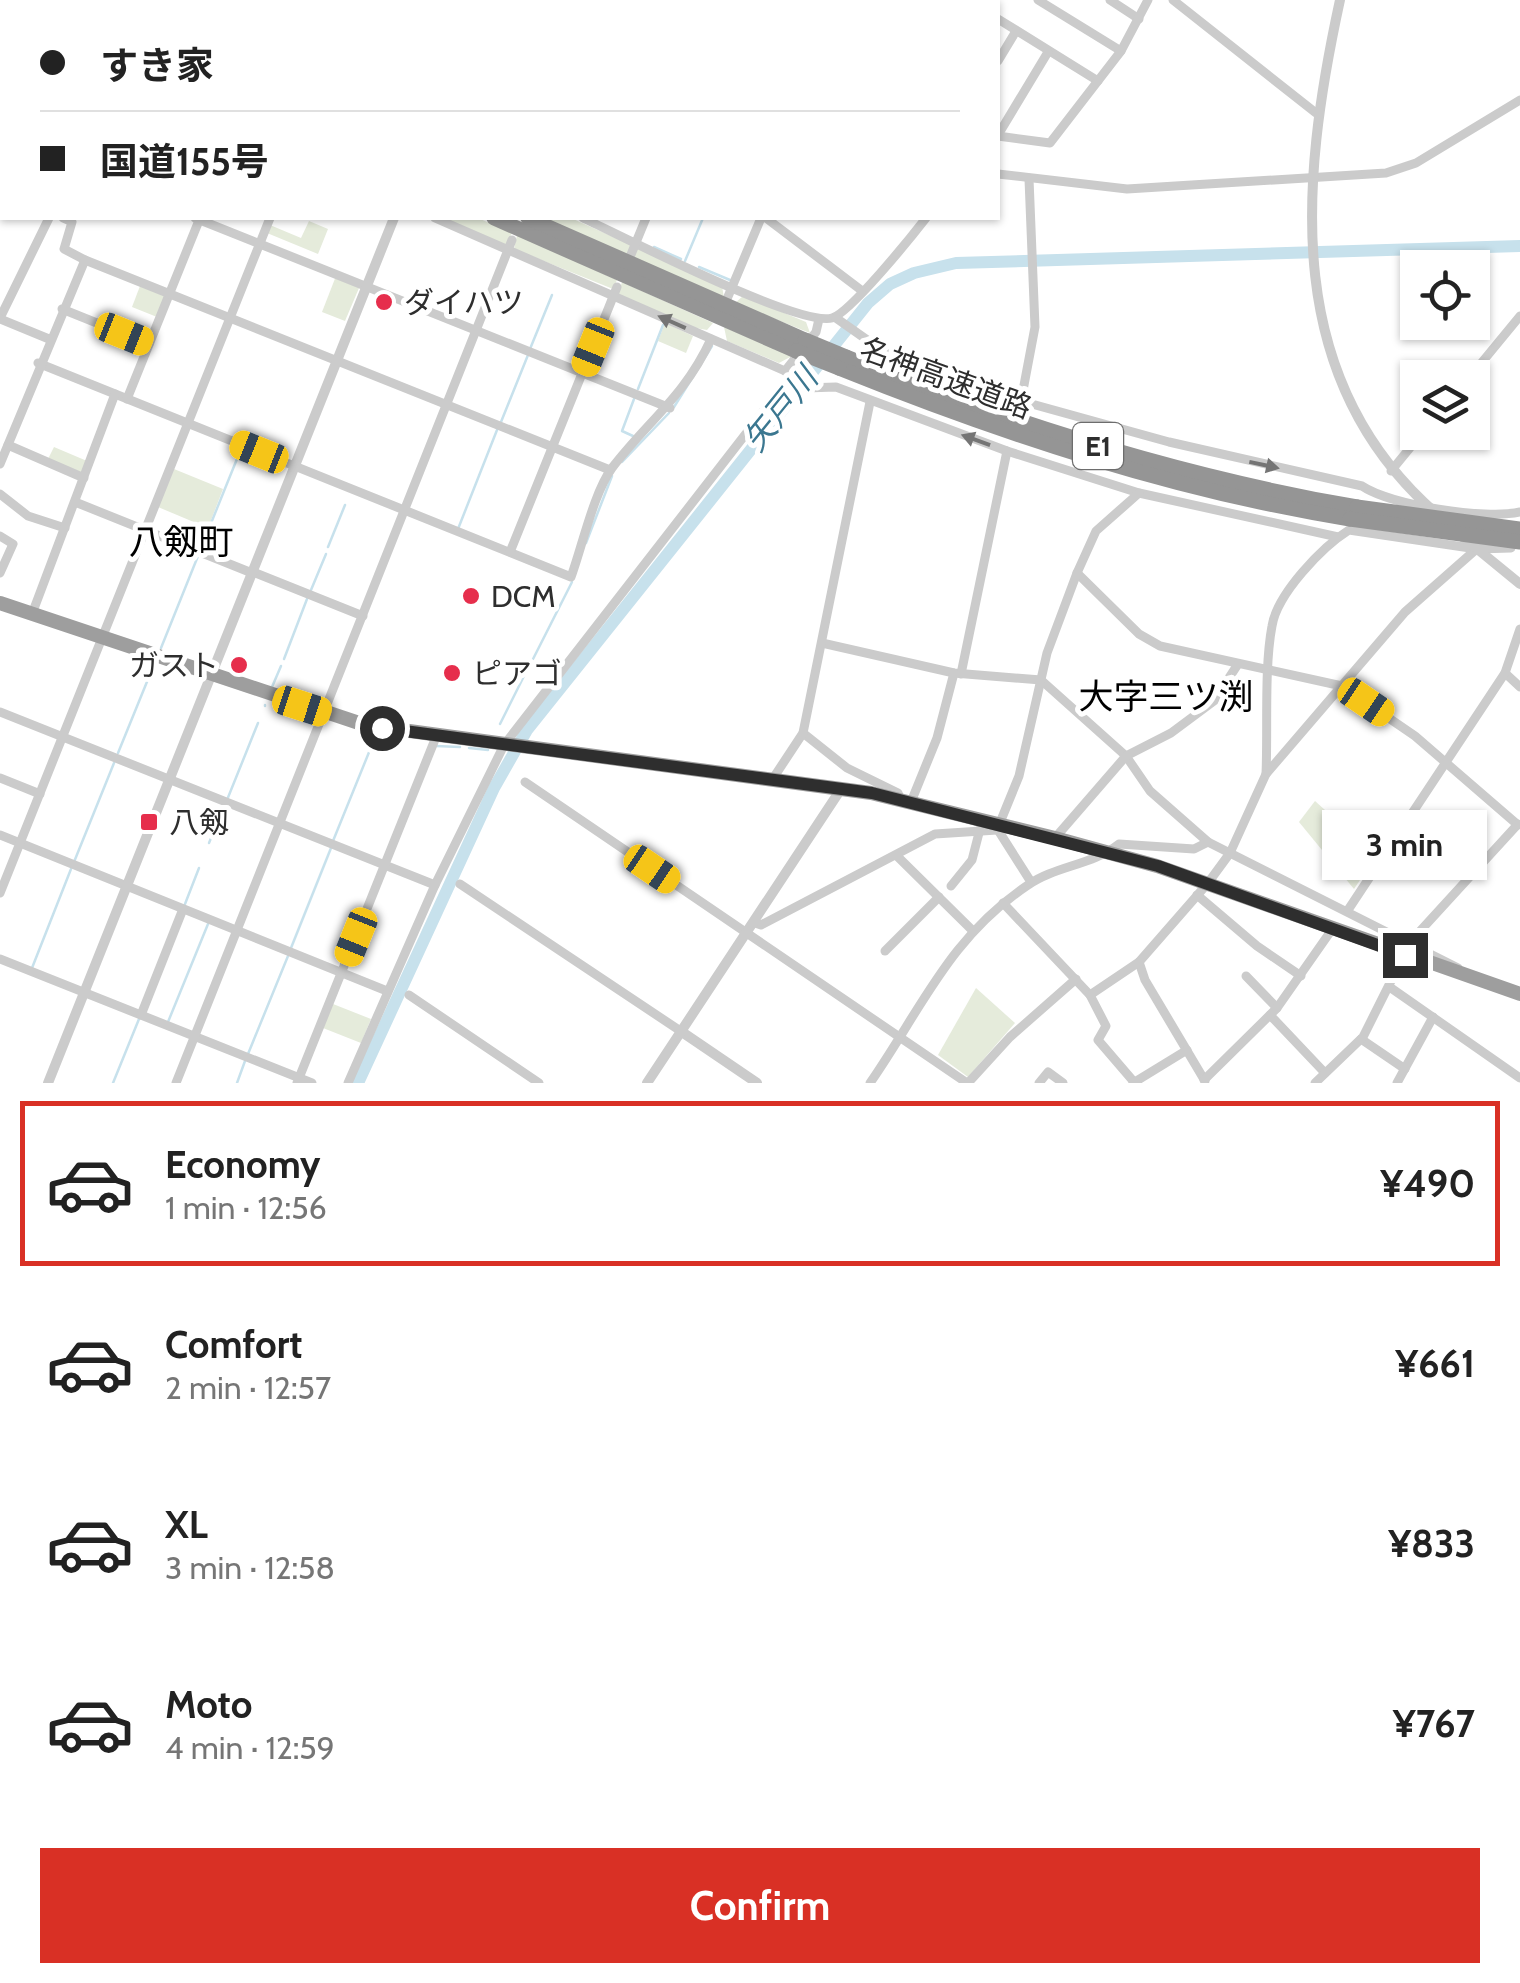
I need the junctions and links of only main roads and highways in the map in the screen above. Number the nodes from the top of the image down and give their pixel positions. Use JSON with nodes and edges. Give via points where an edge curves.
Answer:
{"nodes":[{"id":1,"x":499,"y":220,"type":"edge"},
{"id":2,"x":532,"y":220,"type":"edge"},
{"id":3,"x":801,"y":346,"type":"junction"},
{"id":4,"x":1352,"y":518,"type":"junction"},
{"id":5,"x":1520,"y":528,"type":"edge"},
{"id":6,"x":1520,"y":545,"type":"edge"},
{"id":7,"x":0,"y":603,"type":"edge"},
{"id":8,"x":1520,"y":994,"type":"edge"}],
"edges":[{"from":1,"to":3,"type":"highway","name":"名神高速道路","number":"E1"},
{"from":2,"to":3,"type":"highway","name":"名神高速道路","number":"E1"},
{"from":3,"to":4,"type":"highway","name":"名神高速道路","number":"E1","bridge":true,"via":[[1103,461]]},
{"from":4,"to":5,"type":"highway","name":"名神高速道路","number":"E1","bridge":true},
{"from":4,"to":6,"type":"highway","name":"名神高速道路","number":"E1","bridge":true},
{"from":7,"to":8,"type":"highway","via":[[324,714],[436,737],[841,789],[1055,838],[1408,948]]}]}
